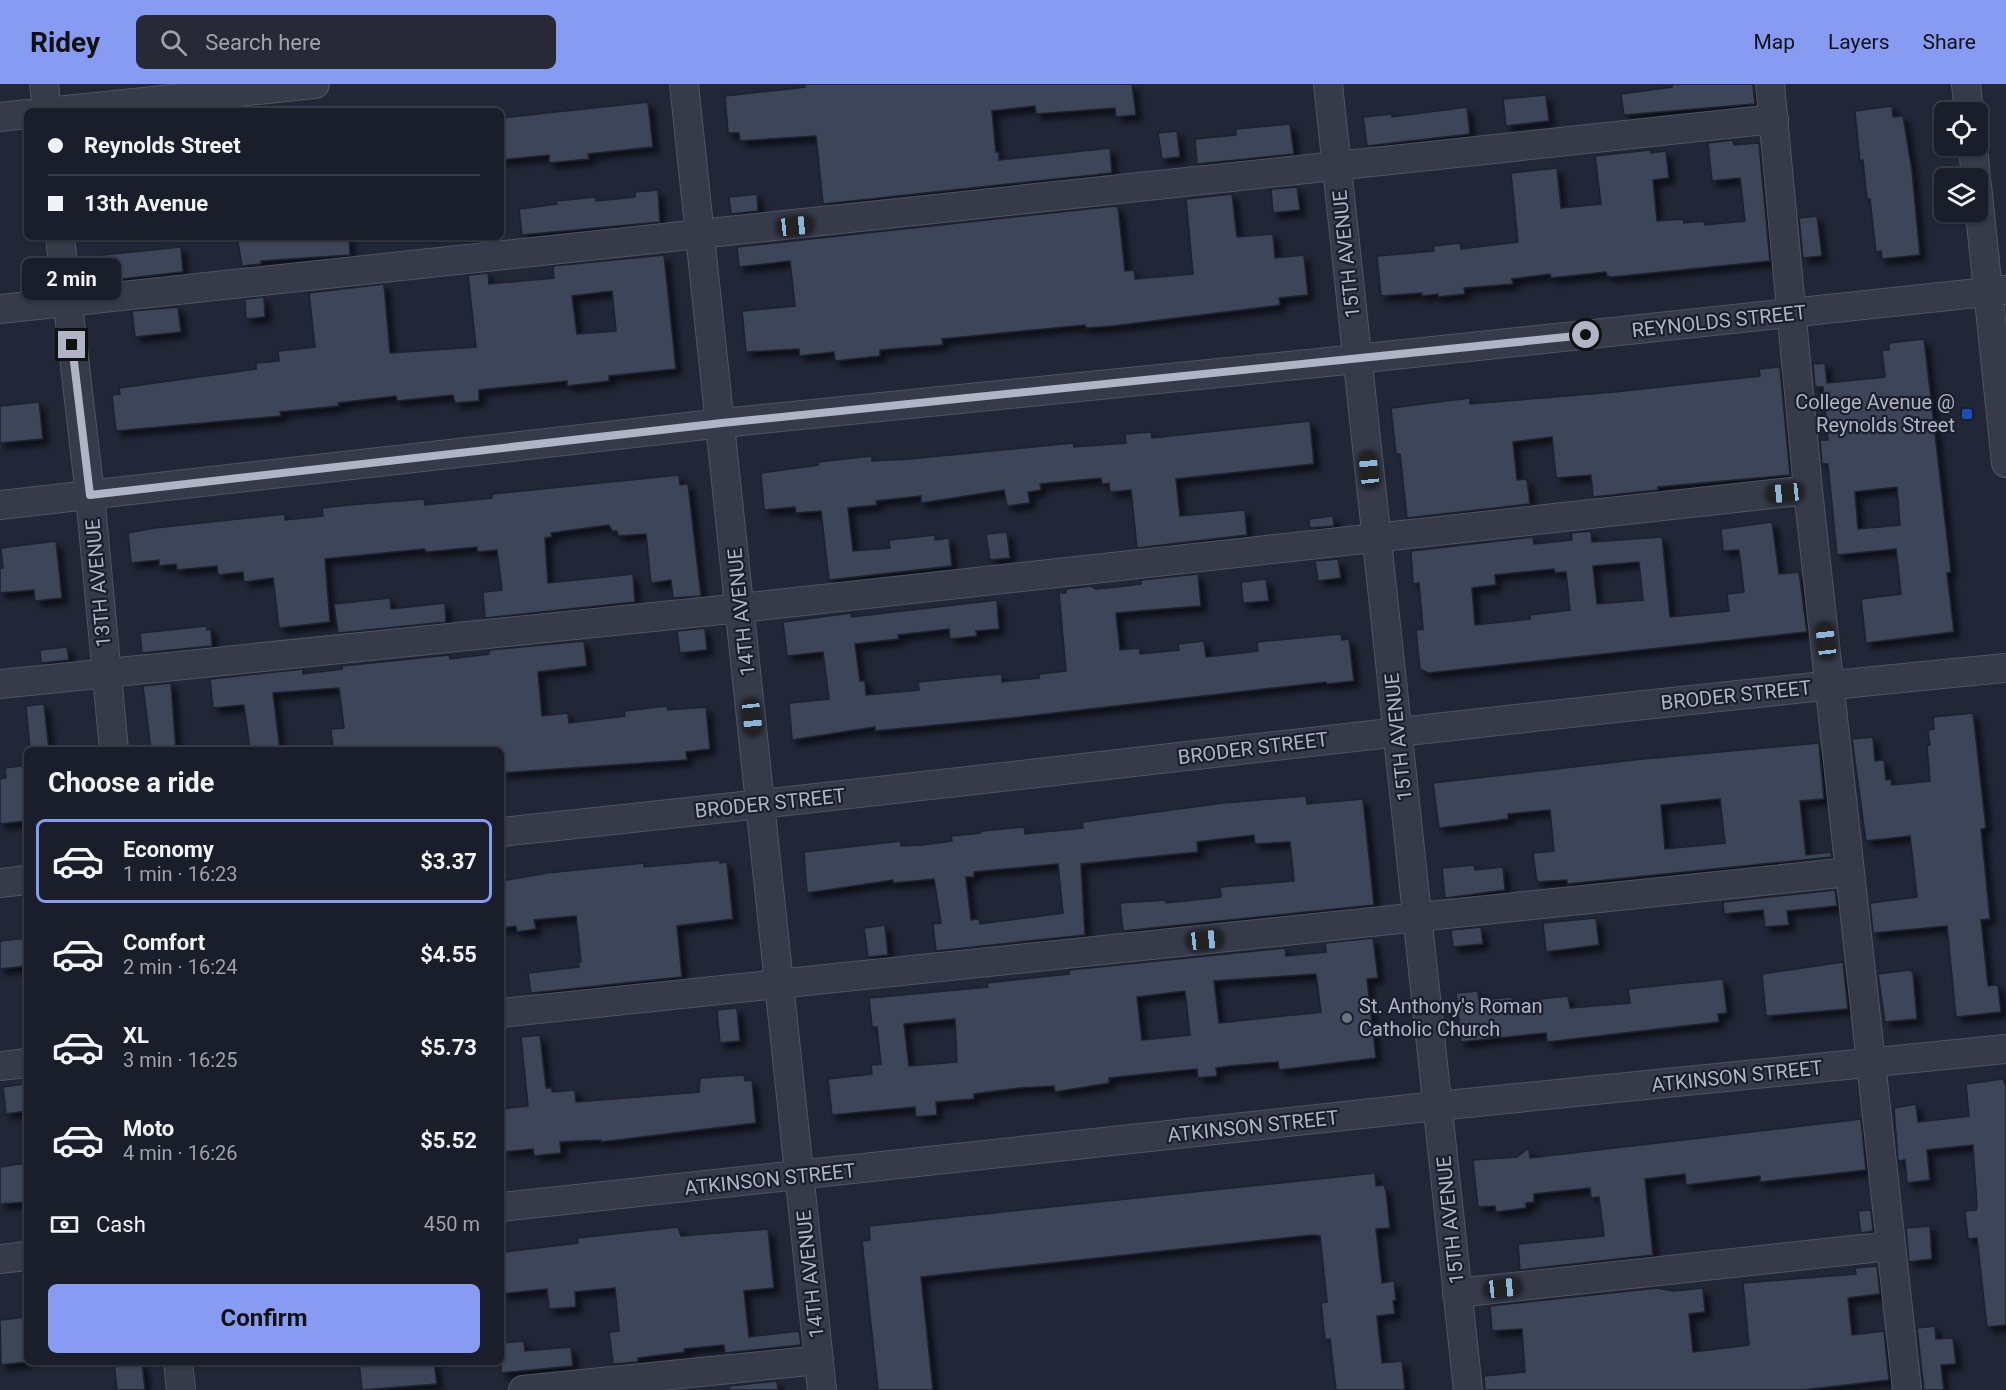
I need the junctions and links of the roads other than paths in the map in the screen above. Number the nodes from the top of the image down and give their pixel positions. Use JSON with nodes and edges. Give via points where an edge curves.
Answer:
{"nodes":[{"id":1,"x":44,"y":84,"type":"edge"},
{"id":2,"x":315,"y":84,"type":"edge"},
{"id":3,"x":684,"y":84,"type":"edge"},
{"id":4,"x":1328,"y":84,"type":"edge"},
{"id":5,"x":1770,"y":84,"type":"edge"},
{"id":6,"x":1966,"y":84,"type":"edge"},
{"id":7,"x":1968,"y":102,"type":"edge"},
{"id":8,"x":47,"y":108,"type":"edge"},
{"id":9,"x":86,"y":108,"type":"edge"},
{"id":10,"x":24,"y":114,"type":"edge"},
{"id":11,"x":0,"y":117,"type":"edge"},
{"id":12,"x":1774,"y":119,"type":"junction"},
{"id":13,"x":1336,"y":166,"type":"junction"},
{"id":14,"x":1984,"y":222,"type":"edge"},
{"id":15,"x":701,"y":236,"type":"junction"},
{"id":16,"x":60,"y":240,"type":"edge"},
{"id":17,"x":1997,"y":291,"type":"edge"},
{"id":18,"x":67,"y":302,"type":"junction"},
{"id":19,"x":0,"y":309,"type":"edge"},
{"id":20,"x":1791,"y":313,"type":"junction"},
{"id":21,"x":1357,"y":359,"type":"junction"},
{"id":22,"x":722,"y":423,"type":"junction"},
{"id":23,"x":2006,"y":463,"type":"edge"},
{"id":24,"x":1808,"y":490,"type":"junction"},
{"id":25,"x":90,"y":495,"type":"junction"},
{"id":26,"x":0,"y":505,"type":"edge"},
{"id":27,"x":1376,"y":537,"type":"junction"},
{"id":28,"x":741,"y":608,"type":"junction"},
{"id":29,"x":2006,"y":668,"type":"edge"},
{"id":30,"x":106,"y":673,"type":"junction"},
{"id":31,"x":0,"y":684,"type":"edge"},
{"id":32,"x":1831,"y":685,"type":"junction"},
{"id":33,"x":1397,"y":731,"type":"junction"},
{"id":34,"x":114,"y":747,"type":"edge"},
{"id":35,"x":761,"y":805,"type":"junction"},
{"id":36,"x":504,"y":831,"type":"edge"},
{"id":37,"x":1849,"y":872,"type":"junction"},
{"id":38,"x":24,"y":880,"type":"edge"},
{"id":39,"x":0,"y":883,"type":"edge"},
{"id":40,"x":1417,"y":918,"type":"junction"},
{"id":41,"x":780,"y":983,"type":"junction"},
{"id":42,"x":504,"y":1013,"type":"edge"},
{"id":43,"x":2006,"y":1049,"type":"edge"},
{"id":44,"x":1872,"y":1062,"type":"junction"},
{"id":45,"x":24,"y":1063,"type":"edge"},
{"id":46,"x":0,"y":1066,"type":"edge"},
{"id":47,"x":1437,"y":1106,"type":"junction"},
{"id":48,"x":800,"y":1176,"type":"junction"},
{"id":49,"x":504,"y":1207,"type":"edge"},
{"id":50,"x":1890,"y":1246,"type":"junction"},
{"id":51,"x":24,"y":1256,"type":"edge"},
{"id":52,"x":0,"y":1259,"type":"edge"},
{"id":53,"x":1457,"y":1293,"type":"junction"},
{"id":54,"x":819,"y":1360,"type":"junction"},
{"id":55,"x":178,"y":1365,"type":"edge"},
{"id":56,"x":181,"y":1390,"type":"edge"},
{"id":57,"x":523,"y":1390,"type":"edge"},
{"id":58,"x":822,"y":1390,"type":"edge"},
{"id":59,"x":1467,"y":1390,"type":"edge"},
{"id":60,"x":1907,"y":1390,"type":"edge"}],
"edges":[{"from":1,"to":8,"type":"street"},
{"from":2,"to":9,"type":"street"},
{"from":3,"to":15,"type":"street","name":"14TH AVENUE"},
{"from":4,"to":13,"type":"street","name":"15TH AVENUE"},
{"from":5,"to":12,"type":"street"},
{"from":6,"to":7,"type":"street"},
{"from":10,"to":11,"type":"street"},
{"from":12,"to":13,"type":"street"},
{"from":12,"to":20,"type":"street"},
{"from":13,"to":15,"type":"street"},
{"from":13,"to":21,"type":"street","name":"15TH AVENUE"},
{"from":14,"to":17,"type":"street"},
{"from":15,"to":18,"type":"street"},
{"from":15,"to":22,"type":"street","name":"14TH AVENUE"},
{"from":16,"to":18,"type":"street","name":"13TH AVENUE"},
{"from":17,"to":20,"type":"street","name":"REYNOLDS STREET"},
{"from":17,"to":23,"type":"street"},
{"from":18,"to":19,"type":"street"},
{"from":18,"to":25,"type":"street","name":"13TH AVENUE"},
{"from":20,"to":21,"type":"street","name":"REYNOLDS STREET"},
{"from":20,"to":24,"type":"street"},
{"from":21,"to":22,"type":"street","name":"REYNOLDS STREET"},
{"from":21,"to":27,"type":"street","name":"15TH AVENUE"},
{"from":22,"to":25,"type":"street","name":"REYNOLDS STREET"},
{"from":22,"to":28,"type":"street","name":"14TH AVENUE"},
{"from":24,"to":27,"type":"street"},
{"from":24,"to":32,"type":"street"},
{"from":25,"to":26,"type":"street","name":"REYNOLDS STREET"},
{"from":25,"to":30,"type":"street","name":"13TH AVENUE"},
{"from":27,"to":28,"type":"street"},
{"from":27,"to":33,"type":"street","name":"15TH AVENUE"},
{"from":28,"to":30,"type":"street"},
{"from":28,"to":35,"type":"street","name":"14TH AVENUE"},
{"from":29,"to":32,"type":"street","name":"BRODER STREET"},
{"from":30,"to":31,"type":"street"},
{"from":30,"to":34,"type":"street","name":"13TH AVENUE"},
{"from":32,"to":33,"type":"street","name":"BRODER STREET"},
{"from":32,"to":37,"type":"street"},
{"from":33,"to":35,"type":"street","name":"BRODER STREET"},
{"from":33,"to":40,"type":"street","name":"15TH AVENUE"},
{"from":35,"to":36,"type":"street","name":"BRODER STREET"},
{"from":35,"to":41,"type":"street","name":"14TH AVENUE"},
{"from":37,"to":40,"type":"street"},
{"from":37,"to":44,"type":"street"},
{"from":38,"to":39,"type":"street"},
{"from":40,"to":41,"type":"street"},
{"from":40,"to":47,"type":"street","name":"15TH AVENUE"},
{"from":41,"to":42,"type":"street"},
{"from":41,"to":48,"type":"street","name":"14TH AVENUE"},
{"from":43,"to":44,"type":"street","name":"ATKINSON STREET"},
{"from":44,"to":47,"type":"street","name":"ATKINSON STREET"},
{"from":44,"to":50,"type":"street"},
{"from":45,"to":46,"type":"street"},
{"from":47,"to":48,"type":"street","name":"ATKINSON STREET"},
{"from":47,"to":53,"type":"street","name":"15TH AVENUE"},
{"from":48,"to":49,"type":"street","name":"ATKINSON STREET"},
{"from":48,"to":54,"type":"street","name":"14TH AVENUE"},
{"from":50,"to":53,"type":"street"},
{"from":50,"to":60,"type":"street"},
{"from":51,"to":52,"type":"street"},
{"from":53,"to":59,"type":"street","name":"15TH AVENUE"},
{"from":54,"to":57,"type":"street"},
{"from":54,"to":58,"type":"street","name":"14TH AVENUE"},
{"from":55,"to":56,"type":"street"}]}
